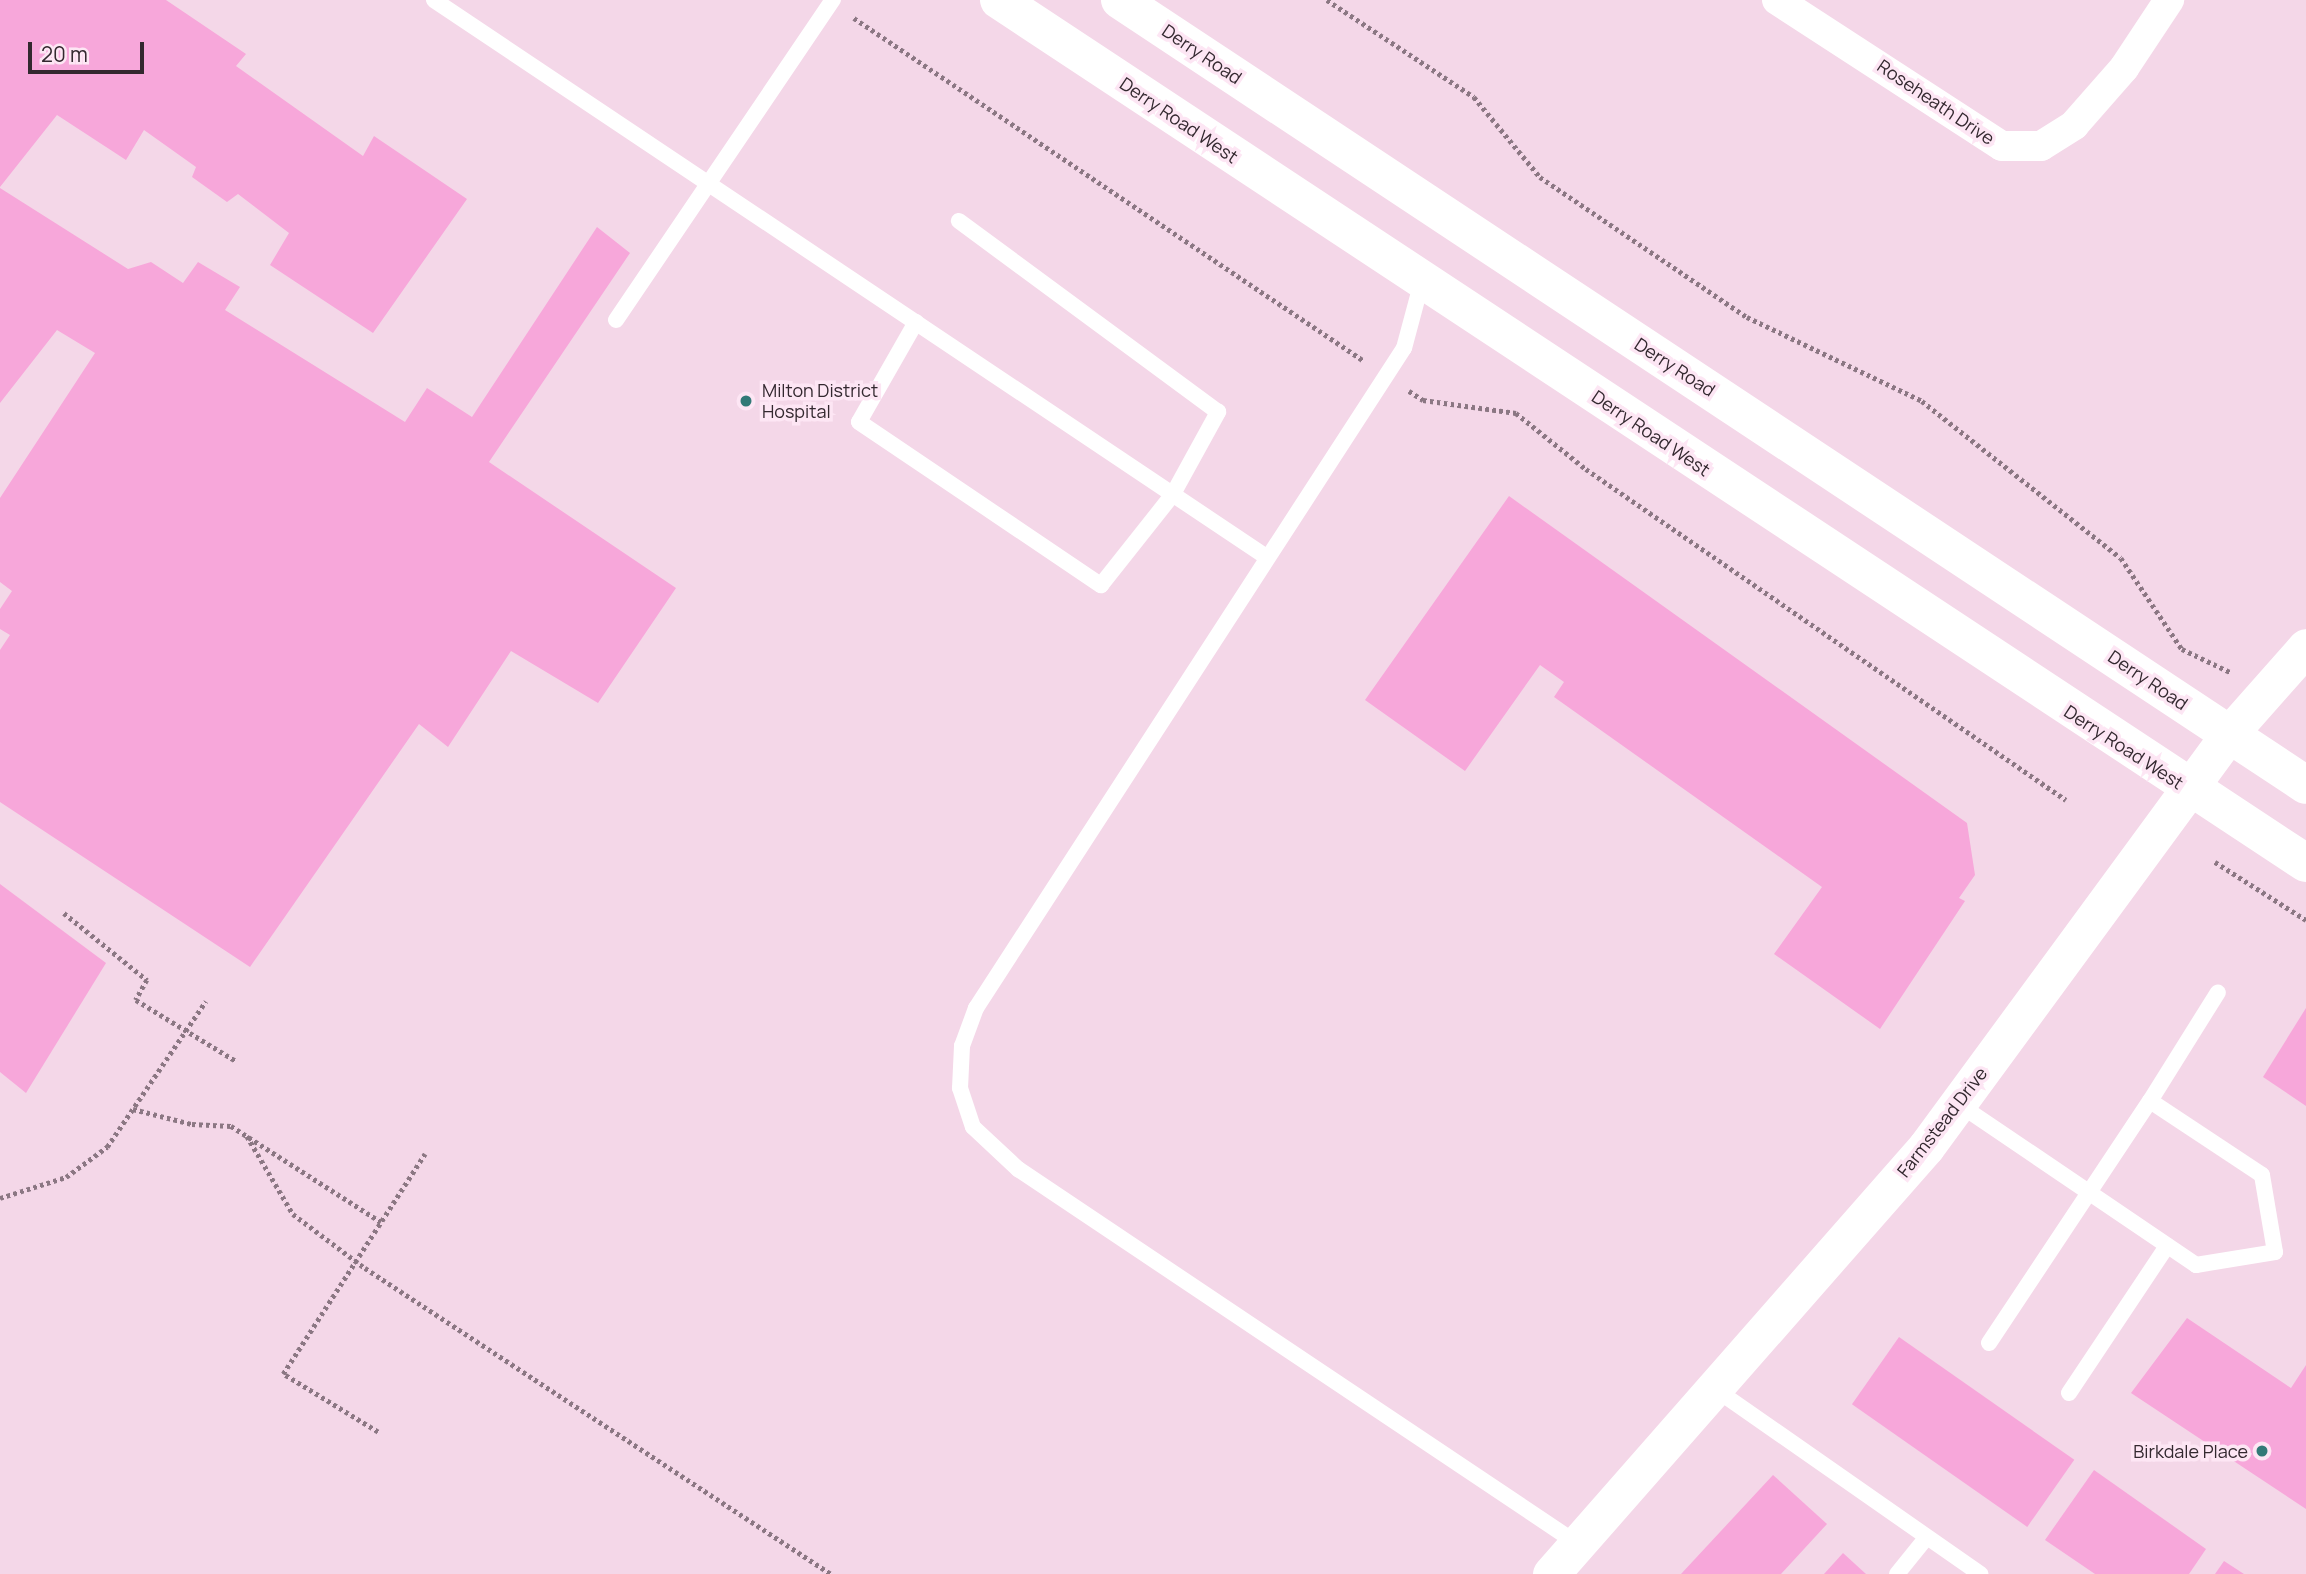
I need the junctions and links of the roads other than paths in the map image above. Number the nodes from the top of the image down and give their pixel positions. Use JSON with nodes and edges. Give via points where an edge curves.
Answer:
{"nodes":[{"id":1,"x":434,"y":0,"type":"edge"},
{"id":2,"x":999,"y":0,"type":"edge"},
{"id":3,"x":1120,"y":0,"type":"edge"},
{"id":4,"x":1777,"y":0,"type":"edge"},
{"id":5,"x":2169,"y":0,"type":"edge"},
{"id":6,"x":832,"y":1,"type":"edge"},
{"id":7,"x":709,"y":184,"type":"junction"},
{"id":8,"x":959,"y":222,"type":"dead end"},
{"id":9,"x":1422,"y":281,"type":"junction"},
{"id":10,"x":616,"y":320,"type":"dead end"},
{"id":11,"x":916,"y":322,"type":"junction"},
{"id":12,"x":1173,"y":495,"type":"junction"},
{"id":13,"x":1265,"y":556,"type":"junction"},
{"id":14,"x":2306,"y":647,"type":"edge"},
{"id":15,"x":2230,"y":734,"type":"junction"},
{"id":16,"x":2306,"y":785,"type":"edge"},
{"id":17,"x":2189,"y":789,"type":"junction"},
{"id":18,"x":2306,"y":863,"type":"edge"},
{"id":19,"x":2218,"y":992,"type":"dead end"},
{"id":20,"x":2150,"y":1101,"type":"junction"},
{"id":21,"x":1957,"y":1103,"type":"junction"},
{"id":22,"x":2087,"y":1190,"type":"junction"},
{"id":23,"x":2167,"y":1246,"type":"junction"},
{"id":24,"x":1989,"y":1343,"type":"dead end"},
{"id":25,"x":1718,"y":1391,"type":"junction"},
{"id":26,"x":2069,"y":1393,"type":"dead end"},
{"id":27,"x":1926,"y":1538,"type":"junction"},
{"id":28,"x":1578,"y":1544,"type":"junction"},
{"id":29,"x":1551,"y":1574,"type":"edge"},
{"id":30,"x":1897,"y":1574,"type":"edge"},
{"id":31,"x":1980,"y":1574,"type":"edge"}],
"edges":[{"from":1,"to":7,"type":"lane"},
{"from":2,"to":9,"type":"main road","name":"Derry Road West"},
{"from":3,"to":15,"type":"main road","name":"Derry Road"},
{"from":4,"to":5,"type":"street","name":"Roseheath Drive","via":[[2002,146],[2041,146],[2074,125],[2124,68]]},
{"from":6,"to":7,"type":"lane"},
{"from":7,"to":10,"type":"lane"},
{"from":7,"to":11,"type":"lane"},
{"from":8,"to":12,"type":"lane","via":[[1218,412]]},
{"from":9,"to":13,"type":"lane","via":[[1404,348]]},
{"from":9,"to":17,"type":"main road","name":"Derry Road West"},
{"from":11,"to":12,"type":"lane"},
{"from":11,"to":12,"type":"lane","via":[[859,422],[1101,585]]},
{"from":12,"to":13,"type":"lane"},
{"from":13,"to":28,"type":"lane","via":[[976,1008],[962,1046],[961,1102],[973,1127],[1018,1169]]},
{"from":14,"to":15,"type":"street","name":"Farmstead Drive"},
{"from":15,"to":16,"type":"main road"},
{"from":15,"to":17,"type":"street","name":"Farmstead Drive"},
{"from":17,"to":18,"type":"main road","name":"Derry Road West"},
{"from":17,"to":21,"type":"street","name":"Farmstead Drive"},
{"from":19,"to":20,"type":"lane"},
{"from":20,"to":22,"type":"lane"},
{"from":20,"to":23,"type":"lane","via":[[2262,1175],[2275,1252],[2196,1265]]},
{"from":21,"to":22,"type":"lane"},
{"from":21,"to":25,"type":"street","name":"Farmstead Drive"},
{"from":22,"to":23,"type":"lane"},
{"from":22,"to":24,"type":"lane"},
{"from":23,"to":26,"type":"lane"},
{"from":25,"to":27,"type":"lane"},
{"from":25,"to":28,"type":"street","name":"Farmstead Drive"},
{"from":27,"to":30,"type":"lane"},
{"from":27,"to":31,"type":"lane"},
{"from":28,"to":29,"type":"street","name":"Farmstead Drive"}]}
